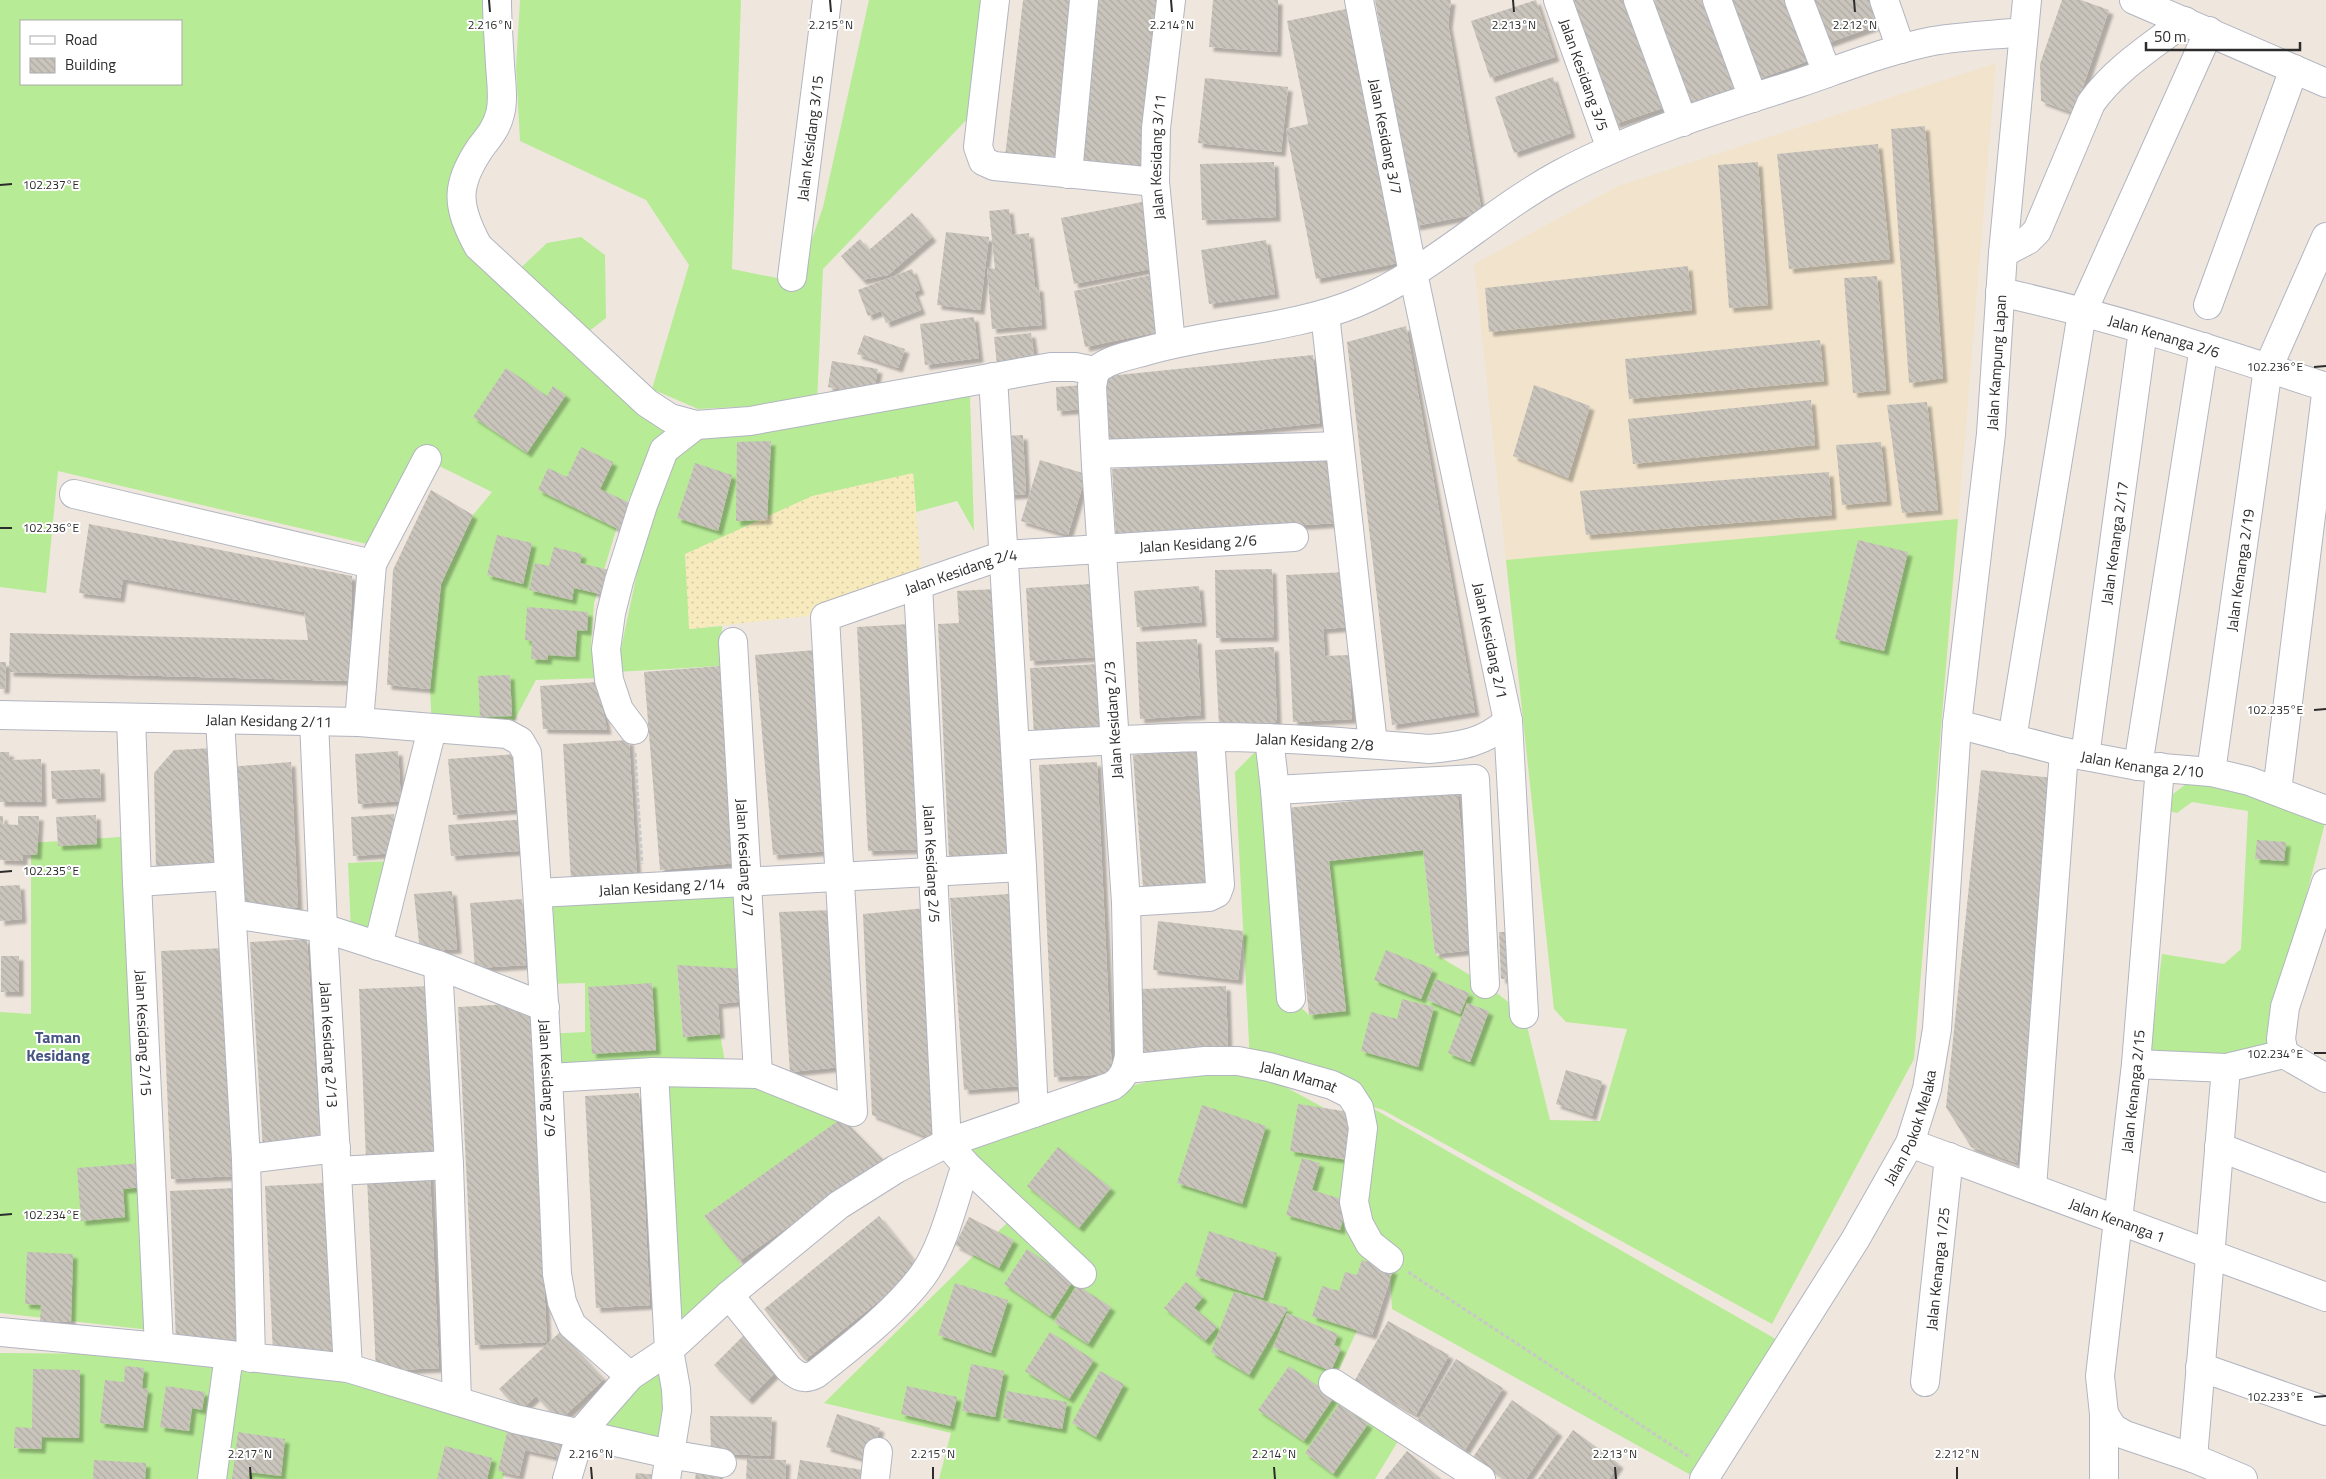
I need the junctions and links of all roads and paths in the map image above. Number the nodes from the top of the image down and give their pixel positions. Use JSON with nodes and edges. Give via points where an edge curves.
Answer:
{"nodes":[{"id":1,"x":497,"y":0,"type":"edge"},
{"id":2,"x":827,"y":0,"type":"edge"},
{"id":3,"x":995,"y":0,"type":"edge"},
{"id":4,"x":1084,"y":0,"type":"edge"},
{"id":5,"x":1171,"y":0,"type":"edge"},
{"id":6,"x":1360,"y":0,"type":"edge"},
{"id":7,"x":1558,"y":0,"type":"edge"},
{"id":8,"x":1638,"y":0,"type":"edge"},
{"id":9,"x":1717,"y":0,"type":"edge"},
{"id":10,"x":1799,"y":0,"type":"edge"},
{"id":11,"x":1884,"y":0,"type":"edge"},
{"id":12,"x":2028,"y":0,"type":"edge"},
{"id":13,"x":2134,"y":0,"type":"edge"},
{"id":14,"x":2197,"y":26,"type":"junction"},
{"id":15,"x":2024,"y":32,"type":"junction"},
{"id":16,"x":1901,"y":49,"type":"junction"},
{"id":17,"x":2294,"y":69,"type":"junction"},
{"id":18,"x":1827,"y":74,"type":"junction"},
{"id":19,"x":2326,"y":83,"type":"edge"},
{"id":20,"x":1753,"y":98,"type":"junction"},
{"id":21,"x":1683,"y":122,"type":"junction"},
{"id":22,"x":1611,"y":149,"type":"junction"},
{"id":23,"x":1068,"y":174,"type":"junction"},
{"id":24,"x":1155,"y":182,"type":"junction"},
{"id":25,"x":2326,"y":237,"type":"edge"},
{"id":26,"x":2003,"y":253,"type":"junction"},
{"id":27,"x":1413,"y":273,"type":"junction"},
{"id":28,"x":792,"y":277,"type":"dead end"},
{"id":29,"x":2000,"y":292,"type":"junction"},
{"id":30,"x":2208,"y":305,"type":"dead end"},
{"id":31,"x":2082,"y":313,"type":"junction"},
{"id":32,"x":1325,"y":314,"type":"junction"},
{"id":33,"x":2143,"y":330,"type":"junction"},
{"id":34,"x":1171,"y":344,"type":"junction"},
{"id":35,"x":2204,"y":347,"type":"junction"},
{"id":36,"x":2268,"y":368,"type":"junction"},
{"id":37,"x":1095,"y":370,"type":"junction"},
{"id":38,"x":993,"y":377,"type":"junction"},
{"id":39,"x":2326,"y":387,"type":"edge"},
{"id":40,"x":2326,"y":394,"type":"edge"},
{"id":41,"x":696,"y":425,"type":"junction"},
{"id":42,"x":1339,"y":446,"type":"junction"},
{"id":43,"x":1096,"y":454,"type":"junction"},
{"id":44,"x":427,"y":459,"type":"dead end"},
{"id":45,"x":74,"y":494,"type":"dead end"},
{"id":46,"x":1294,"y":537,"type":"dead end"},
{"id":47,"x":1102,"y":548,"type":"junction"},
{"id":48,"x":1004,"y":555,"type":"junction"},
{"id":49,"x":372,"y":564,"type":"junction"},
{"id":50,"x":918,"y":585,"type":"junction"},
{"id":51,"x":733,"y":642,"type":"dead end"},
{"id":52,"x":0,"y":715,"type":"edge"},
{"id":53,"x":131,"y":718,"type":"junction"},
{"id":54,"x":220,"y":720,"type":"junction"},
{"id":55,"x":1508,"y":721,"type":"junction"},
{"id":56,"x":314,"y":722,"type":"junction"},
{"id":57,"x":359,"y":722,"type":"junction"},
{"id":58,"x":1956,"y":724,"type":"junction"},
{"id":59,"x":432,"y":729,"type":"junction"},
{"id":60,"x":634,"y":730,"type":"joint"},
{"id":61,"x":1210,"y":737,"type":"junction"},
{"id":62,"x":1269,"y":738,"type":"junction"},
{"id":63,"x":2012,"y":739,"type":"junction"},
{"id":64,"x":1114,"y":740,"type":"junction"},
{"id":65,"x":1373,"y":744,"type":"junction"},
{"id":66,"x":1015,"y":746,"type":"junction"},
{"id":67,"x":527,"y":753,"type":"joint"},
{"id":68,"x":2074,"y":754,"type":"junction"},
{"id":69,"x":2149,"y":767,"type":"junction"},
{"id":70,"x":2211,"y":772,"type":"junction"},
{"id":71,"x":1275,"y":790,"type":"junction"},
{"id":72,"x":2277,"y":790,"type":"junction"},
{"id":73,"x":2326,"y":810,"type":"edge"},
{"id":74,"x":1022,"y":867,"type":"junction"},
{"id":75,"x":935,"y":871,"type":"junction"},
{"id":76,"x":229,"y":876,"type":"junction"},
{"id":77,"x":840,"y":876,"type":"junction"},
{"id":78,"x":747,"y":881,"type":"junction"},
{"id":79,"x":137,"y":882,"type":"junction"},
{"id":80,"x":2326,"y":883,"type":"edge"},
{"id":81,"x":643,"y":887,"type":"junction"},
{"id":82,"x":538,"y":892,"type":"junction"},
{"id":83,"x":1126,"y":902,"type":"junction"},
{"id":84,"x":232,"y":914,"type":"junction"},
{"id":85,"x":323,"y":928,"type":"junction"},
{"id":86,"x":378,"y":946,"type":"junction"},
{"id":87,"x":438,"y":965,"type":"junction"},
{"id":88,"x":1484,"y":984,"type":"dead end"},
{"id":89,"x":1291,"y":998,"type":"dead end"},
{"id":90,"x":545,"y":1007,"type":"junction"},
{"id":91,"x":1524,"y":1014,"type":"dead end"},
{"id":92,"x":2284,"y":1054,"type":"junction"},
{"id":93,"x":2136,"y":1064,"type":"junction"},
{"id":94,"x":2226,"y":1068,"type":"junction"},
{"id":95,"x":1126,"y":1070,"type":"junction"},
{"id":96,"x":654,"y":1072,"type":"junction"},
{"id":97,"x":758,"y":1074,"type":"junction"},
{"id":98,"x":549,"y":1078,"type":"junction"},
{"id":99,"x":2326,"y":1078,"type":"edge"},
{"id":100,"x":1034,"y":1113,"type":"junction"},
{"id":101,"x":948,"y":1143,"type":"junction"},
{"id":102,"x":1910,"y":1143,"type":"junction"},
{"id":103,"x":2219,"y":1147,"type":"junction"},
{"id":104,"x":1949,"y":1157,"type":"junction"},
{"id":105,"x":246,"y":1159,"type":"junction"},
{"id":106,"x":337,"y":1160,"type":"junction"},
{"id":107,"x":449,"y":1165,"type":"junction"},
{"id":108,"x":966,"y":1165,"type":"junction"},
{"id":109,"x":2032,"y":1188,"type":"junction"},
{"id":110,"x":2326,"y":1188,"type":"edge"},
{"id":111,"x":2120,"y":1220,"type":"junction"},
{"id":112,"x":2211,"y":1253,"type":"junction"},
{"id":113,"x":1389,"y":1259,"type":"joint"},
{"id":114,"x":1082,"y":1274,"type":"dead end"},
{"id":115,"x":729,"y":1295,"type":"junction"},
{"id":116,"x":2326,"y":1297,"type":"edge"},
{"id":117,"x":0,"y":1332,"type":"edge"},
{"id":118,"x":159,"y":1346,"type":"junction"},
{"id":119,"x":669,"y":1350,"type":"junction"},
{"id":120,"x":240,"y":1356,"type":"junction"},
{"id":121,"x":2200,"y":1367,"type":"junction"},
{"id":122,"x":348,"y":1368,"type":"junction"},
{"id":123,"x":630,"y":1376,"type":"junction"},
{"id":124,"x":1925,"y":1382,"type":"dead end"},
{"id":125,"x":1333,"y":1383,"type":"dead end"},
{"id":126,"x":457,"y":1401,"type":"junction"},
{"id":127,"x":2326,"y":1411,"type":"edge"},
{"id":128,"x":2104,"y":1414,"type":"junction"},
{"id":129,"x":581,"y":1432,"type":"junction"},
{"id":130,"x":878,"y":1452,"type":"dead end"},
{"id":131,"x":2193,"y":1458,"type":"junction"},
{"id":132,"x":722,"y":1463,"type":"dead end"},
{"id":133,"x":668,"y":1467,"type":"edge"},
{"id":134,"x":1706,"y":1474,"type":"edge"},
{"id":135,"x":2226,"y":1476,"type":"edge"},
{"id":136,"x":212,"y":1479,"type":"edge"},
{"id":137,"x":567,"y":1479,"type":"edge"},
{"id":138,"x":875,"y":1479,"type":"edge"},
{"id":139,"x":1480,"y":1479,"type":"edge"},
{"id":140,"x":2104,"y":1479,"type":"edge"}],
"edges":[{"from":1,"to":41,"type":"street","via":[[502,93],[500,114],[494,129],[470,163],[462,183],[461,204],[468,228],[478,246],[646,403],[670,418]]},
{"from":2,"to":28,"type":"street","name":"Jalan Kesidang 3/15"},
{"from":3,"to":23,"type":"street","via":[[978,147],[983,161],[994,166]]},
{"from":4,"to":23,"type":"street"},
{"from":5,"to":24,"type":"street","name":"Jalan Kesidang 3/11","via":[[1156,128]]},
{"from":6,"to":27,"type":"street","name":"Jalan Kesidang 3/7"},
{"from":7,"to":22,"type":"street","name":"Jalan Kesidang 3/5"},
{"from":8,"to":21,"type":"street"},
{"from":9,"to":20,"type":"street"},
{"from":10,"to":18,"type":"street"},
{"from":11,"to":16,"type":"street"},
{"from":12,"to":15,"type":"street","name":"Jalan Kampung Lapan"},
{"from":13,"to":14,"type":"street"},
{"from":14,"to":17,"type":"street"},
{"from":14,"to":26,"type":"street","via":[[2117,72],[2103,86],[2091,103],[2037,231],[2028,240]]},
{"from":14,"to":31,"type":"street"},
{"from":15,"to":16,"type":"street","via":[[1934,41]]},
{"from":15,"to":26,"type":"street","name":"Jalan Kampung Lapan"},
{"from":16,"to":18,"type":"street"},
{"from":17,"to":19,"type":"street"},
{"from":17,"to":30,"type":"street"},
{"from":18,"to":20,"type":"street"},
{"from":20,"to":21,"type":"street"},
{"from":21,"to":22,"type":"street"},
{"from":22,"to":27,"type":"street","via":[[1508,205]]},
{"from":23,"to":24,"type":"street"},
{"from":24,"to":34,"type":"street","name":"Jalan Kesidang 3/11"},
{"from":25,"to":36,"type":"street","name":"Jalan Kenanga 2/19"},
{"from":26,"to":29,"type":"street","name":"Jalan Kampung Lapan"},
{"from":27,"to":32,"type":"street","via":[[1382,291]]},
{"from":27,"to":55,"type":"street","name":"Jalan Kesidang 2/1"},
{"from":29,"to":31,"type":"street","name":"Jalan Kenanga 2/6"},
{"from":29,"to":58,"type":"street","name":"Jalan Kampung Lapan","via":[[1991,434]]},
{"from":31,"to":33,"type":"street","name":"Jalan Kenanga 2/6"},
{"from":31,"to":63,"type":"street"},
{"from":32,"to":34,"type":"street"},
{"from":32,"to":42,"type":"street"},
{"from":33,"to":35,"type":"street","name":"Jalan Kenanga 2/6"},
{"from":33,"to":68,"type":"street","name":"Jalan Kenanga 2/17"},
{"from":34,"to":37,"type":"street","via":[[1104,363]]},
{"from":35,"to":36,"type":"street","name":"Jalan Kenanga 2/6"},
{"from":35,"to":69,"type":"street","name":"Jalan Kenanga 2/15"},
{"from":36,"to":39,"type":"street","name":"Jalan Kenanga 2/6"},
{"from":36,"to":70,"type":"street","name":"Jalan Kenanga 2/19"},
{"from":37,"to":38,"type":"street","via":[[1051,367]]},
{"from":37,"to":43,"type":"street","name":"Jalan Kesidang 2/3","via":[[1092,386]]},
{"from":38,"to":41,"type":"street","via":[[750,421]]},
{"from":38,"to":48,"type":"street"},
{"from":40,"to":72,"type":"street"},
{"from":41,"to":60,"type":"street","via":[[664,450],[643,505],[611,613],[606,648],[609,680],[619,710]]},
{"from":42,"to":43,"type":"street"},
{"from":42,"to":65,"type":"street"},
{"from":43,"to":47,"type":"street","name":"Jalan Kesidang 2/3"},
{"from":44,"to":49,"type":"street"},
{"from":45,"to":49,"type":"street"},
{"from":46,"to":47,"type":"street","name":"Jalan Kesidang 2/6"},
{"from":47,"to":48,"type":"street","name":"Jalan Kesidang 2/4"},
{"from":47,"to":64,"type":"street","name":"Jalan Kesidang 2/3"},
{"from":48,"to":50,"type":"street","name":"Jalan Kesidang 2/4"},
{"from":48,"to":66,"type":"street"},
{"from":49,"to":57,"type":"street"},
{"from":50,"to":75,"type":"street","name":"Jalan Kesidang 2/5"},
{"from":50,"to":77,"type":"street","name":"Jalan Kesidang 2/4","via":[[825,617]]},
{"from":51,"to":78,"type":"street","name":"Jalan Kesidang 2/7"},
{"from":52,"to":53,"type":"street","name":"Jalan Kesidang 2/11"},
{"from":53,"to":54,"type":"street","name":"Jalan Kesidang 2/11"},
{"from":53,"to":79,"type":"street","name":"Jalan Kesidang 2/15"},
{"from":54,"to":56,"type":"street","name":"Jalan Kesidang 2/11"},
{"from":54,"to":76,"type":"street"},
{"from":55,"to":65,"type":"street","name":"Jalan Kesidang 2/8","via":[[1494,734],[1454,747]]},
{"from":55,"to":91,"type":"street","name":"Jalan Kesidang 2/1"},
{"from":56,"to":57,"type":"street","name":"Jalan Kesidang 2/11"},
{"from":56,"to":85,"type":"street","name":"Jalan Kesidang 2/13"},
{"from":57,"to":59,"type":"street","name":"Jalan Kesidang 2/11"},
{"from":58,"to":63,"type":"street","name":"Jalan Kenanga 2/10"},
{"from":58,"to":102,"type":"street","name":"Jalan Pokok Melaka","via":[[1936,1029],[1927,1089]]},
{"from":59,"to":67,"type":"street","name":"Jalan Kesidang 2/11","via":[[506,734],[520,741]]},
{"from":59,"to":86,"type":"street"},
{"from":60,"to":81,"type":"path"},
{"from":61,"to":62,"type":"street","name":"Jalan Kesidang 2/8"},
{"from":61,"to":64,"type":"street","name":"Jalan Kesidang 2/8"},
{"from":61,"to":83,"type":"street","via":[[1220,885],[1217,893],[1210,897]]},
{"from":62,"to":65,"type":"street","name":"Jalan Kesidang 2/8"},
{"from":62,"to":71,"type":"street"},
{"from":63,"to":68,"type":"street","name":"Jalan Kenanga 2/10"},
{"from":64,"to":66,"type":"street","name":"Jalan Kesidang 2/8"},
{"from":64,"to":83,"type":"street","name":"Jalan Kesidang 2/3"},
{"from":66,"to":74,"type":"street"},
{"from":67,"to":82,"type":"street","name":"Jalan Kesidang 2/9"},
{"from":68,"to":69,"type":"street","name":"Jalan Kenanga 2/10"},
{"from":68,"to":109,"type":"street","name":"Jalan Kenanga 2/17"},
{"from":69,"to":70,"type":"street","name":"Jalan Kenanga 2/10"},
{"from":69,"to":93,"type":"street","name":"Jalan Kenanga 2/15"},
{"from":70,"to":72,"type":"street","name":"Jalan Kenanga 2/10"},
{"from":71,"to":88,"type":"street","via":[[1475,779]]},
{"from":71,"to":89,"type":"street"},
{"from":72,"to":73,"type":"street","name":"Jalan Kenanga 2/10"},
{"from":74,"to":75,"type":"street","name":"Jalan Kesidang 2/14"},
{"from":74,"to":100,"type":"street"},
{"from":75,"to":77,"type":"street","name":"Jalan Kesidang 2/14"},
{"from":75,"to":101,"type":"street","name":"Jalan Kesidang 2/5"},
{"from":76,"to":79,"type":"street"},
{"from":76,"to":84,"type":"street"},
{"from":77,"to":78,"type":"street","name":"Jalan Kesidang 2/14"},
{"from":77,"to":97,"type":"street","via":[[854,1112]]},
{"from":78,"to":81,"type":"street","name":"Jalan Kesidang 2/14"},
{"from":78,"to":97,"type":"street","name":"Jalan Kesidang 2/7"},
{"from":79,"to":118,"type":"street","name":"Jalan Kesidang 2/15"},
{"from":80,"to":92,"type":"street","via":[[2285,1007],[2281,1038]]},
{"from":81,"to":82,"type":"street","name":"Jalan Kesidang 2/14"},
{"from":82,"to":90,"type":"street","name":"Jalan Kesidang 2/9"},
{"from":83,"to":95,"type":"street","name":"Jalan Kesidang 2/3","via":[[1129,1056]]},
{"from":84,"to":85,"type":"street"},
{"from":84,"to":105,"type":"street"},
{"from":85,"to":86,"type":"street"},
{"from":85,"to":106,"type":"street","name":"Jalan Kesidang 2/13"},
{"from":86,"to":87,"type":"street"},
{"from":87,"to":90,"type":"street"},
{"from":87,"to":107,"type":"street"},
{"from":90,"to":98,"type":"street","name":"Jalan Kesidang 2/9"},
{"from":92,"to":94,"type":"street"},
{"from":92,"to":99,"type":"street"},
{"from":93,"to":94,"type":"street"},
{"from":93,"to":111,"type":"street","name":"Jalan Kenanga 2/15"},
{"from":94,"to":103,"type":"street"},
{"from":95,"to":100,"type":"street","via":[[1121,1080],[1112,1086]]},
{"from":95,"to":113,"type":"street","name":"Jalan Mamat","via":[[1205,1061],[1238,1061],[1332,1085],[1350,1094],[1359,1108],[1362,1128],[1354,1202],[1359,1224],[1370,1244]]},
{"from":96,"to":97,"type":"street"},
{"from":96,"to":98,"type":"street"},
{"from":96,"to":119,"type":"street"},
{"from":98,"to":123,"type":"street","name":"Jalan Kesidang 2/9","via":[[557,1274],[562,1302],[572,1325]]},
{"from":100,"to":101,"type":"street"},
{"from":101,"to":108,"type":"street"},
{"from":101,"to":115,"type":"street","via":[[896,1169],[839,1205]]},
{"from":102,"to":104,"type":"street","name":"Jalan Kenanga 1"},
{"from":102,"to":134,"type":"street","name":"Jalan Pokok Melaka","via":[[1855,1240]]},
{"from":103,"to":110,"type":"street"},
{"from":103,"to":112,"type":"street"},
{"from":104,"to":109,"type":"street","name":"Jalan Kenanga 1"},
{"from":104,"to":124,"type":"street","name":"Jalan Kenanga 1/25"},
{"from":105,"to":106,"type":"street"},
{"from":105,"to":120,"type":"street"},
{"from":106,"to":107,"type":"street"},
{"from":106,"to":122,"type":"street","name":"Jalan Kesidang 2/13"},
{"from":107,"to":126,"type":"street"},
{"from":108,"to":114,"type":"street"},
{"from":108,"to":115,"type":"street","via":[[934,1257],[923,1276],[885,1315],[816,1374],[799,1377],[789,1370]]},
{"from":109,"to":111,"type":"street","name":"Jalan Kenanga 1"},
{"from":111,"to":112,"type":"street","name":"Jalan Kenanga 1"},
{"from":111,"to":128,"type":"street","name":"Jalan Kenanga 2/15","via":[[2100,1376]]},
{"from":112,"to":116,"type":"street","name":"Jalan Kenanga 1"},
{"from":112,"to":121,"type":"street"},
{"from":113,"to":134,"type":"path"},
{"from":115,"to":119,"type":"street"},
{"from":117,"to":118,"type":"street"},
{"from":118,"to":120,"type":"street"},
{"from":119,"to":123,"type":"street"},
{"from":119,"to":133,"type":"street","via":[[677,1410]]},
{"from":120,"to":122,"type":"street"},
{"from":120,"to":136,"type":"street"},
{"from":121,"to":127,"type":"street"},
{"from":121,"to":131,"type":"street"},
{"from":122,"to":126,"type":"street"},
{"from":123,"to":129,"type":"street"},
{"from":125,"to":139,"type":"street"},
{"from":126,"to":129,"type":"street"},
{"from":128,"to":131,"type":"street","via":[[2113,1428],[2125,1435]]},
{"from":128,"to":140,"type":"street","name":"Jalan Kenanga 2/15"},
{"from":129,"to":133,"type":"street"},
{"from":129,"to":137,"type":"street"},
{"from":130,"to":138,"type":"street"},
{"from":131,"to":135,"type":"street"},
{"from":132,"to":133,"type":"street"}]}
